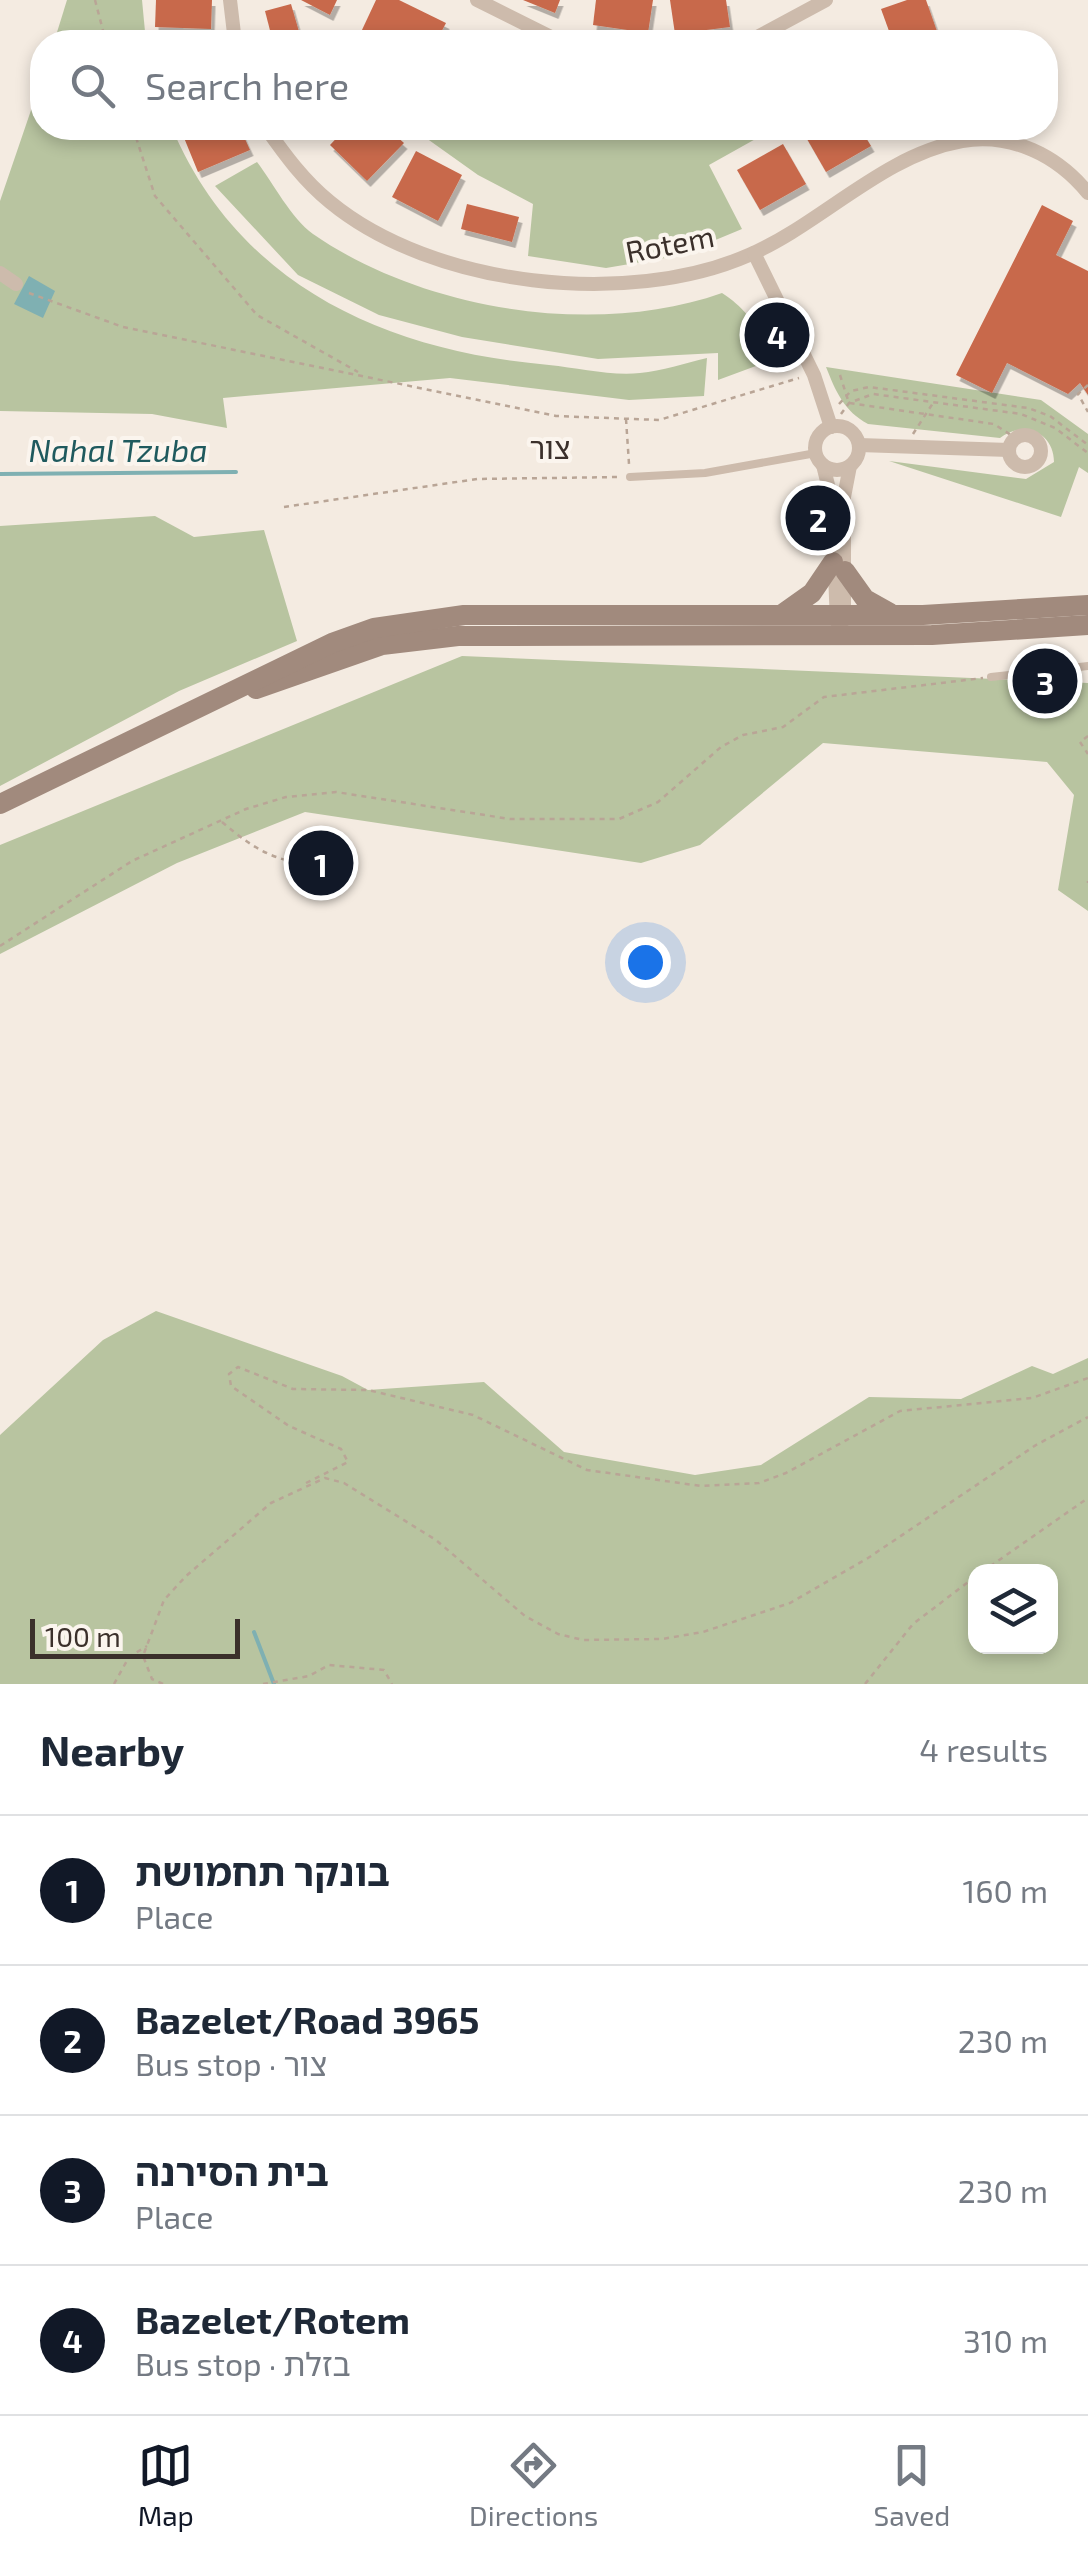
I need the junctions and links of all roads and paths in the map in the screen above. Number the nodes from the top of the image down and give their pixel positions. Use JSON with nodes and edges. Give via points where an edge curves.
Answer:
{"nodes":[{"id":1,"x":95,"y":0,"type":"edge"},
{"id":2,"x":230,"y":0,"type":"edge"},
{"id":3,"x":477,"y":0,"type":"edge"},
{"id":4,"x":826,"y":0,"type":"edge"},
{"id":5,"x":103,"y":30,"type":"edge"},
{"id":6,"x":233,"y":30,"type":"edge"},
{"id":7,"x":536,"y":30,"type":"edge"},
{"id":8,"x":770,"y":30,"type":"edge"},
{"id":9,"x":137,"y":140,"type":"edge"},
{"id":10,"x":274,"y":140,"type":"edge"},
{"id":11,"x":1088,"y":193,"type":"edge"},
{"id":12,"x":754,"y":253,"type":"junction"},
{"id":13,"x":0,"y":273,"type":"edge"},
{"id":14,"x":16,"y":284,"type":"joint"},
{"id":15,"x":359,"y":372,"type":"junction"},
{"id":16,"x":814,"y":374,"type":"junction"},
{"id":17,"x":840,"y":375,"type":"dead end"},
{"id":18,"x":1088,"y":385,"type":"edge"},
{"id":19,"x":847,"y":396,"type":"junction"},
{"id":20,"x":934,"y":402,"type":"junction"},
{"id":21,"x":849,"y":403,"type":"junction"},
{"id":22,"x":1088,"y":412,"type":"edge"},
{"id":23,"x":925,"y":416,"type":"junction"},
{"id":24,"x":626,"y":419,"type":"junction"},
{"id":25,"x":829,"y":422,"type":"junction"},
{"id":26,"x":1012,"y":443,"type":"joint"},
{"id":27,"x":859,"y":445,"type":"junction"},
{"id":28,"x":906,"y":445,"type":"junction"},
{"id":29,"x":1088,"y":445,"type":"edge"},
{"id":30,"x":1088,"y":452,"type":"edge"},
{"id":31,"x":820,"y":459,"type":"junction"},
{"id":32,"x":850,"y":466,"type":"junction"},
{"id":33,"x":630,"y":477,"type":"junction"},
{"id":34,"x":284,"y":507,"type":"dead end"},
{"id":35,"x":839,"y":566,"type":"junction"},
{"id":36,"x":1088,"y":606,"type":"edge"},
{"id":37,"x":781,"y":615,"type":"junction"},
{"id":38,"x":896,"y":615,"type":"junction"},
{"id":39,"x":840,"y":622,"type":"junction"},
{"id":40,"x":1088,"y":625,"type":"edge"},
{"id":41,"x":1088,"y":666,"type":"edge"},
{"id":42,"x":991,"y":677,"type":"joint"},
{"id":43,"x":1088,"y":736,"type":"edge"},
{"id":44,"x":124,"y":740,"type":"junction"},
{"id":45,"x":1088,"y":754,"type":"edge"},
{"id":46,"x":0,"y":804,"type":"edge"},
{"id":47,"x":221,"y":821,"type":"junction"},
{"id":48,"x":321,"y":863,"type":"dead end"},
{"id":49,"x":0,"y":946,"type":"edge"},
{"id":50,"x":1088,"y":1378,"type":"edge"},
{"id":51,"x":1088,"y":1418,"type":"edge"},
{"id":52,"x":300,"y":1486,"type":"junction"},
{"id":53,"x":1088,"y":1498,"type":"edge"},
{"id":54,"x":993,"y":1564,"type":"edge"},
{"id":55,"x":968,"y":1582,"type":"edge"},
{"id":56,"x":148,"y":1646,"type":"junction"},
{"id":57,"x":114,"y":1684,"type":"edge"},
{"id":58,"x":164,"y":1684,"type":"edge"},
{"id":59,"x":263,"y":1684,"type":"edge"},
{"id":60,"x":392,"y":1684,"type":"edge"},
{"id":61,"x":865,"y":1684,"type":"edge"}],
"edges":[{"from":1,"to":5,"type":"path"},
{"from":2,"to":6,"type":"street"},
{"from":3,"to":7,"type":"street"},
{"from":4,"to":8,"type":"street"},
{"from":9,"to":15,"type":"path","via":[[155,196],[257,315]]},
{"from":10,"to":12,"type":"street","name":"Rotem","via":[[291,164],[358,222],[484,271],[587,284],[641,282]]},
{"from":11,"to":12,"type":"street","name":"Rotem","via":[[1068,171],[1028,147],[962,141],[906,161]]},
{"from":12,"to":16,"type":"street"},
{"from":13,"to":14,"type":"street"},
{"from":14,"to":15,"type":"path","via":[[54,305],[123,327],[308,368]]},
{"from":15,"to":24,"type":"path","via":[[556,416]]},
{"from":16,"to":24,"type":"path","via":[[659,420]]},
{"from":16,"to":25,"type":"street"},
{"from":17,"to":19,"type":"path"},
{"from":18,"to":22,"type":"path","via":[[1078,394]]},
{"from":19,"to":21,"type":"path"},
{"from":19,"to":25,"type":"path"},
{"from":19,"to":29,"type":"path","via":[[869,387],[1028,408]]},
{"from":20,"to":21,"type":"path","via":[[873,394]]},
{"from":20,"to":23,"type":"path"},
{"from":20,"to":30,"type":"path","via":[[1032,418]]},
{"from":21,"to":23,"type":"path"},
{"from":21,"to":25,"type":"path"},
{"from":23,"to":26,"type":"path","via":[[994,424]]},
{"from":23,"to":28,"type":"path"},
{"from":24,"to":33,"type":"path"},
{"from":25,"to":27,"type":"street","via":[[849,430]]},
{"from":25,"to":31,"type":"street","via":[[820,434]]},
{"from":26,"to":28,"type":"street"},
{"from":27,"to":28,"type":"street"},
{"from":27,"to":32,"type":"street"},
{"from":31,"to":32,"type":"street","via":[[836,470]]},
{"from":31,"to":33,"type":"lane"},
{"from":31,"to":35,"type":"street"},
{"from":32,"to":35,"type":"street"},
{"from":33,"to":34,"type":"path","name":"צור","via":[[477,479]]},
{"from":35,"to":37,"type":"main road"},
{"from":35,"to":38,"type":"main road","via":[[866,599]]},
{"from":35,"to":39,"type":"street"},
{"from":36,"to":38,"type":"main road"},
{"from":37,"to":39,"type":"main road"},
{"from":37,"to":44,"type":"main road","via":[[413,620],[292,659]]},
{"from":38,"to":39,"type":"main road"},
{"from":39,"to":40,"type":"main road","via":[[984,634]]},
{"from":39,"to":44,"type":"main road","via":[[415,640],[338,658]]},
{"from":41,"to":42,"type":"lane"},
{"from":42,"to":47,"type":"path","via":[[824,697],[783,727],[720,747],[658,802],[620,819],[510,819],[336,792],[286,797]]},
{"from":43,"to":45,"type":"path","via":[[1080,742]]},
{"from":44,"to":46,"type":"main road"},
{"from":47,"to":48,"type":"path","via":[[256,850],[291,864]]},
{"from":47,"to":49,"type":"path","via":[[132,861]]},
{"from":50,"to":52,"type":"path","via":[[1032,1398],[900,1411],[760,1483],[701,1486],[587,1470],[473,1415],[368,1390],[292,1389],[238,1367],[229,1374],[231,1386],[289,1426],[341,1449],[348,1462]]},
{"from":51,"to":52,"type":"path","via":[[790,1603],[662,1639],[558,1634],[526,1616],[436,1540],[344,1482],[325,1478]]},
{"from":52,"to":56,"type":"path","via":[[186,1576],[164,1600]]},
{"from":53,"to":54,"type":"path"},
{"from":55,"to":61,"type":"path","via":[[913,1624]]},
{"from":56,"to":57,"type":"path","via":[[129,1657]]},
{"from":56,"to":58,"type":"path","via":[[145,1668]]},
{"from":59,"to":60,"type":"path","via":[[309,1676],[330,1664],[384,1670]]}]}
